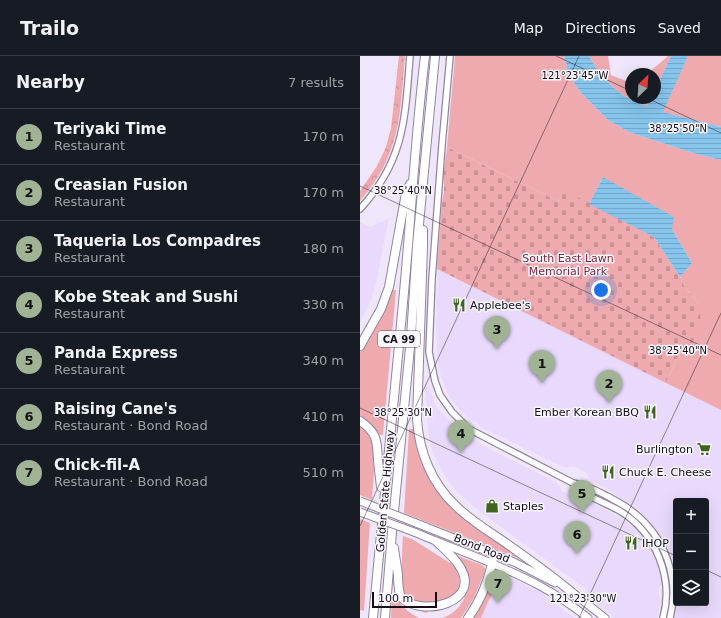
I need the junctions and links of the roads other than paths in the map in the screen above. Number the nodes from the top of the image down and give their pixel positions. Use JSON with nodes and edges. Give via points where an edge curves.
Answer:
{"nodes":[{"id":1,"x":410,"y":56,"type":"edge"},
{"id":2,"x":425,"y":56,"type":"edge"},
{"id":3,"x":435,"y":56,"type":"edge"},
{"id":4,"x":450,"y":56,"type":"edge"},
{"id":5,"x":413,"y":175,"type":"junction"},
{"id":6,"x":422,"y":201,"type":"junction"},
{"id":7,"x":360,"y":209,"type":"edge"},
{"id":8,"x":360,"y":346,"type":"edge"},
{"id":9,"x":360,"y":421,"type":"edge"},
{"id":10,"x":573,"y":483,"type":"junction"},
{"id":11,"x":360,"y":501,"type":"edge"},
{"id":12,"x":383,"y":503,"type":"junction"},
{"id":13,"x":360,"y":512,"type":"edge"},
{"id":14,"x":392,"y":532,"type":"junction"},
{"id":15,"x":437,"y":542,"type":"junction"},
{"id":16,"x":654,"y":545,"type":"junction"},
{"id":17,"x":494,"y":554,"type":"junction"},
{"id":18,"x":492,"y":563,"type":"junction"},
{"id":19,"x":672,"y":576,"type":"junction"},
{"id":20,"x":576,"y":596,"type":"junction"},
{"id":21,"x":448,"y":612,"type":"dead end"},
{"id":22,"x":421,"y":614,"type":"dead end"},
{"id":23,"x":373,"y":618,"type":"edge"},
{"id":24,"x":385,"y":618,"type":"edge"},
{"id":25,"x":468,"y":618,"type":"edge"},
{"id":26,"x":588,"y":618,"type":"edge"},
{"id":27,"x":605,"y":618,"type":"edge"},
{"id":28,"x":663,"y":618,"type":"edge"},
{"id":29,"x":670,"y":618,"type":"edge"}],
"edges":[{"from":1,"to":7,"type":"street","via":[[405,115],[398,146],[384,178]]},
{"from":2,"to":5,"type":"highway","name":"Golden State Highway","number":"CA 99"},
{"from":3,"to":6,"type":"highway","name":"Golden State Highway","number":"CA 99"},
{"from":4,"to":10,"type":"street","via":[[431,286],[429,352],[435,381],[447,406],[469,429]]},
{"from":5,"to":8,"type":"highway","via":[[406,193],[388,287],[381,309]]},
{"from":5,"to":12,"type":"highway","name":"Golden State Highway","number":"CA 99"},
{"from":6,"to":14,"type":"highway","name":"Golden State Highway","number":"CA 99"},
{"from":6,"to":20,"type":"highway","via":[[423,246],[417,419],[419,438],[428,466],[443,492],[456,507],[562,583]]},
{"from":9,"to":12,"type":"highway","via":[[368,426],[375,436]]},
{"from":10,"to":16,"type":"street","via":[[582,492],[626,515],[642,529]]},
{"from":10,"to":19,"type":"street","via":[[586,485],[633,512],[646,523],[661,544]]},
{"from":11,"to":17,"type":"main road","name":"Bond Road","bridge":true},
{"from":12,"to":23,"type":"highway","name":"Golden State Highway","number":"CA 99"},
{"from":13,"to":15,"type":"main road","name":"Bond Road","bridge":true},
{"from":14,"to":22,"type":"highway","via":[[400,596],[406,606]]},
{"from":14,"to":24,"type":"highway","name":"Golden State Highway","number":"CA 99"},
{"from":15,"to":18,"type":"main road","name":"Bond Road"},
{"from":15,"to":21,"type":"highway","via":[[458,564],[463,574],[462,596]]},
{"from":16,"to":19,"type":"street","via":[[659,548]]},
{"from":16,"to":28,"type":"street","via":[[665,578],[666,600]]},
{"from":17,"to":18,"type":"highway"},
{"from":17,"to":20,"type":"main road","name":"Bond Road","via":[[547,578]]},
{"from":18,"to":25,"type":"highway","via":[[482,592]]},
{"from":18,"to":26,"type":"main road","name":"Bond Road","via":[[539,585]]},
{"from":19,"to":29,"type":"street"},
{"from":20,"to":27,"type":"main road","name":"Bond Road"}]}
